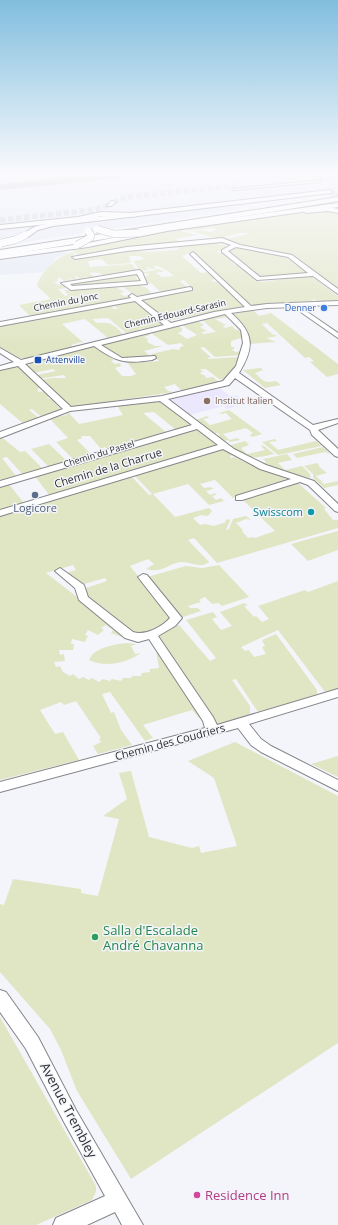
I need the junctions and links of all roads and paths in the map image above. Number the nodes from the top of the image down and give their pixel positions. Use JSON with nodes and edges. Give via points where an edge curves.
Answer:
{"nodes":[{"id":1,"x":30,"y":232,"type":"edge"},
{"id":2,"x":89,"y":232,"type":"edge"},
{"id":3,"x":108,"y":232,"type":"edge"},
{"id":4,"x":112,"y":232,"type":"edge"},
{"id":5,"x":137,"y":232,"type":"edge"},
{"id":6,"x":146,"y":232,"type":"edge"},
{"id":7,"x":150,"y":232,"type":"edge"},
{"id":8,"x":0,"y":243,"type":"edge"},
{"id":9,"x":235,"y":245,"type":"junction"},
{"id":10,"x":42,"y":249,"type":"junction"},
{"id":11,"x":0,"y":251,"type":"edge"},
{"id":12,"x":193,"y":254,"type":"dead end"},
{"id":13,"x":76,"y":257,"type":"dead end"},
{"id":14,"x":0,"y":258,"type":"edge"},
{"id":15,"x":313,"y":274,"type":"junction"},
{"id":16,"x":119,"y":285,"type":"junction"},
{"id":17,"x":190,"y":289,"type":"dead end"},
{"id":18,"x":338,"y":292,"type":"edge"},
{"id":19,"x":135,"y":298,"type":"junction"},
{"id":20,"x":338,"y":303,"type":"edge"},
{"id":21,"x":299,"y":305,"type":"junction"},
{"id":22,"x":249,"y":308,"type":"junction"},
{"id":23,"x":226,"y":312,"type":"junction"},
{"id":24,"x":0,"y":324,"type":"edge"},
{"id":25,"x":169,"y":325,"type":"junction"},
{"id":26,"x":338,"y":336,"type":"edge"},
{"id":27,"x":95,"y":344,"type":"junction"},
{"id":28,"x":0,"y":350,"type":"edge"},
{"id":29,"x":152,"y":358,"type":"dead end"},
{"id":30,"x":20,"y":363,"type":"junction"},
{"id":31,"x":0,"y":368,"type":"edge"},
{"id":32,"x":236,"y":372,"type":"junction"},
{"id":33,"x":162,"y":398,"type":"junction"},
{"id":34,"x":68,"y":409,"type":"junction"},
{"id":35,"x":338,"y":421,"type":"edge"},
{"id":36,"x":198,"y":426,"type":"junction"},
{"id":37,"x":313,"y":429,"type":"junction"},
{"id":38,"x":0,"y":435,"type":"edge"},
{"id":39,"x":223,"y":446,"type":"junction"},
{"id":40,"x":338,"y":454,"type":"edge"},
{"id":41,"x":302,"y":479,"type":"junction"},
{"id":42,"x":0,"y":484,"type":"edge"},
{"id":43,"x":239,"y":498,"type":"dead end"},
{"id":44,"x":338,"y":509,"type":"edge"},
{"id":45,"x":0,"y":513,"type":"edge"},
{"id":46,"x":60,"y":571,"type":"dead end"},
{"id":47,"x":143,"y":577,"type":"dead end"},
{"id":48,"x":152,"y":635,"type":"junction"},
{"id":49,"x":338,"y":693,"type":"edge"},
{"id":50,"x":241,"y":723,"type":"junction"},
{"id":51,"x":212,"y":731,"type":"junction"},
{"id":52,"x":338,"y":786,"type":"edge"},
{"id":53,"x":0,"y":787,"type":"edge"},
{"id":54,"x":0,"y":998,"type":"edge"},
{"id":55,"x":118,"y":1199,"type":"junction"},
{"id":56,"x":63,"y":1225,"type":"edge"},
{"id":57,"x":133,"y":1225,"type":"edge"}],
"edges":[{"from":1,"to":8,"type":"main road","bridge":true,"via":[[12,241]]},
{"from":2,"to":10,"type":"main road","bridge":true,"via":[[90,238],[77,245]]},
{"from":3,"to":6,"type":"main road","bridge":true},
{"from":4,"to":11,"type":"highway"},
{"from":5,"to":10,"type":"highway"},
{"from":7,"to":10,"type":"main road","via":[[93,244]]},
{"from":9,"to":13,"type":"street","via":[[222,240],[208,240]]},
{"from":9,"to":15,"type":"street","via":[[290,256]]},
{"from":9,"to":15,"type":"street","via":[[224,251],[257,279]]},
{"from":10,"to":11,"type":"highway"},
{"from":10,"to":14,"type":"main road"},
{"from":12,"to":22,"type":"street"},
{"from":15,"to":18,"type":"street"},
{"from":16,"to":16,"type":"street","via":[[71,288],[64,284],[139,272],[146,282]]},
{"from":16,"to":19,"type":"street"},
{"from":17,"to":19,"type":"street","name":"Chemin du Jonc"},
{"from":19,"to":24,"type":"street","name":"Chemin du Jonc"},
{"from":19,"to":25,"type":"street"},
{"from":20,"to":21,"type":"street","name":"Chemin Edouard-Sarasin"},
{"from":21,"to":22,"type":"street","name":"Chemin Edouard-Sarasin"},
{"from":21,"to":26,"type":"street","via":[[304,312]]},
{"from":22,"to":23,"type":"street","name":"Chemin Edouard-Sarasin"},
{"from":23,"to":25,"type":"street","name":"Chemin Edouard-Sarasin"},
{"from":23,"to":32,"type":"street","via":[[245,332],[245,351]]},
{"from":25,"to":27,"type":"street","name":"Chemin Edouard-Sarasin"},
{"from":27,"to":29,"type":"street","via":[[118,360]]},
{"from":27,"to":30,"type":"street","name":"Chemin Edouard-Sarasin"},
{"from":28,"to":30,"type":"street"},
{"from":30,"to":31,"type":"street","name":"Chemin Edouard-Sarasin"},
{"from":30,"to":34,"type":"street"},
{"from":32,"to":33,"type":"street","via":[[226,384]]},
{"from":32,"to":37,"type":"street"},
{"from":33,"to":34,"type":"street"},
{"from":33,"to":36,"type":"street"},
{"from":34,"to":38,"type":"street"},
{"from":35,"to":37,"type":"street"},
{"from":36,"to":39,"type":"street"},
{"from":36,"to":42,"type":"street","name":"Chemin du Pastel"},
{"from":37,"to":40,"type":"street"},
{"from":39,"to":41,"type":"street","via":[[250,461]]},
{"from":39,"to":45,"type":"street","name":"Chemin de la Charrue"},
{"from":41,"to":43,"type":"street"},
{"from":41,"to":44,"type":"street","via":[[314,485]]},
{"from":46,"to":48,"type":"street","via":[[80,587],[83,598],[129,635],[138,638]]},
{"from":47,"to":48,"type":"street","via":[[176,618],[173,623]]},
{"from":48,"to":51,"type":"street","via":[[209,720]]},
{"from":49,"to":50,"type":"street","name":"Chemin des Coudriers"},
{"from":50,"to":51,"type":"street","name":"Chemin des Coudriers"},
{"from":50,"to":52,"type":"street","via":[[256,742],[266,749]]},
{"from":51,"to":53,"type":"street","name":"Chemin des Coudriers"},
{"from":54,"to":55,"type":"street","name":"Avenue Trembley","via":[[32,1043]]},
{"from":55,"to":56,"type":"street"},
{"from":55,"to":57,"type":"street","name":"Avenue Trembley"}]}
